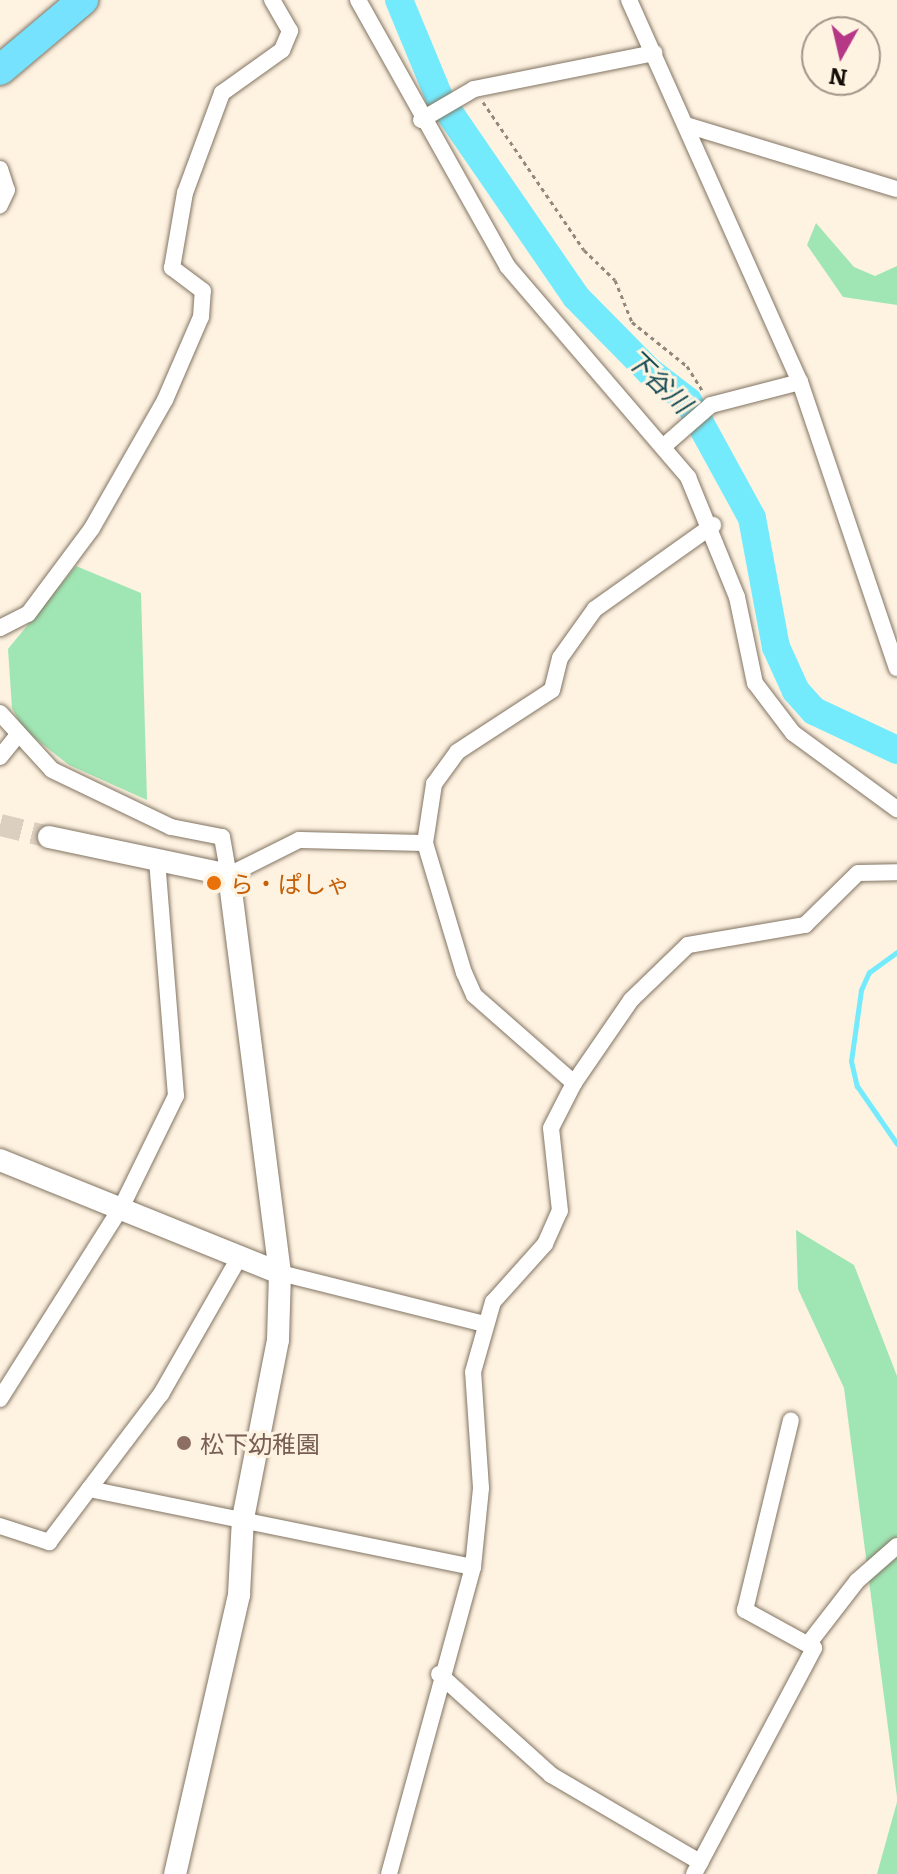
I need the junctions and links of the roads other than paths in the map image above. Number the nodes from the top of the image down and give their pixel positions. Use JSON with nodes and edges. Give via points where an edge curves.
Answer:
{"nodes":[{"id":1,"x":83,"y":0,"type":"edge"},
{"id":2,"x":272,"y":0,"type":"edge"},
{"id":3,"x":358,"y":0,"type":"edge"},
{"id":4,"x":629,"y":0,"type":"edge"},
{"id":5,"x":654,"y":53,"type":"junction"},
{"id":6,"x":0,"y":70,"type":"edge"},
{"id":7,"x":421,"y":120,"type":"junction"},
{"id":8,"x":686,"y":125,"type":"junction"},
{"id":9,"x":0,"y":169,"type":"edge"},
{"id":10,"x":897,"y":189,"type":"edge"},
{"id":11,"x":0,"y":205,"type":"edge"},
{"id":12,"x":800,"y":382,"type":"junction"},
{"id":13,"x":664,"y":446,"type":"junction"},
{"id":14,"x":713,"y":525,"type":"junction"},
{"id":15,"x":0,"y":628,"type":"edge"},
{"id":16,"x":897,"y":668,"type":"edge"},
{"id":17,"x":0,"y":713,"type":"edge"},
{"id":18,"x":16,"y":737,"type":"junction"},
{"id":19,"x":0,"y":757,"type":"edge"},
{"id":20,"x":897,"y":809,"type":"edge"},
{"id":21,"x":49,"y":837,"type":"tunnel mouth"},
{"id":22,"x":425,"y":843,"type":"junction"},
{"id":23,"x":157,"y":860,"type":"junction"},
{"id":24,"x":897,"y":872,"type":"edge"},
{"id":25,"x":229,"y":875,"type":"junction"},
{"id":26,"x":574,"y":1083,"type":"junction"},
{"id":27,"x":0,"y":1160,"type":"edge"},
{"id":28,"x":122,"y":1206,"type":"junction"},
{"id":29,"x":240,"y":1256,"type":"junction"},
{"id":30,"x":280,"y":1273,"type":"junction"},
{"id":31,"x":484,"y":1324,"type":"junction"},
{"id":32,"x":0,"y":1399,"type":"edge"},
{"id":33,"x":791,"y":1420,"type":"dead end"},
{"id":34,"x":89,"y":1489,"type":"junction"},
{"id":35,"x":243,"y":1518,"type":"junction"},
{"id":36,"x":0,"y":1526,"type":"edge"},
{"id":37,"x":897,"y":1546,"type":"edge"},
{"id":38,"x":473,"y":1567,"type":"junction"},
{"id":39,"x":809,"y":1643,"type":"junction"},
{"id":40,"x":439,"y":1674,"type":"junction"},
{"id":41,"x":697,"y":1868,"type":"edge"},
{"id":42,"x":175,"y":1874,"type":"edge"},
{"id":43,"x":389,"y":1874,"type":"edge"}],
"edges":[{"from":1,"to":6,"type":"highway"},
{"from":2,"to":15,"type":"street","via":[[290,31],[282,50],[222,93],[185,193],[172,268],[203,291],[201,317],[171,386],[92,528],[28,614]]},
{"from":3,"to":7,"type":"street"},
{"from":4,"to":5,"type":"street"},
{"from":5,"to":7,"type":"street","via":[[474,89]]},
{"from":5,"to":8,"type":"street"},
{"from":7,"to":13,"type":"street","via":[[508,267]]},
{"from":8,"to":10,"type":"street"},
{"from":8,"to":12,"type":"street"},
{"from":9,"to":11,"type":"street","via":[[7,190]]},
{"from":12,"to":13,"type":"street","via":[[711,405]]},
{"from":12,"to":16,"type":"street"},
{"from":13,"to":14,"type":"street"},
{"from":14,"to":20,"type":"street","via":[[755,683],[793,733]]},
{"from":14,"to":22,"type":"street","via":[[595,609],[560,658],[552,690],[457,752],[434,784]]},
{"from":17,"to":18,"type":"street"},
{"from":18,"to":19,"type":"street"},
{"from":18,"to":25,"type":"street","via":[[52,770],[124,808],[171,827],[212,830],[222,837]]},
{"from":21,"to":23,"type":"street"},
{"from":22,"to":25,"type":"street","via":[[299,840]]},
{"from":22,"to":26,"type":"street","via":[[474,995]]},
{"from":23,"to":25,"type":"street"},
{"from":23,"to":28,"type":"street","via":[[176,1096]]},
{"from":24,"to":26,"type":"street","via":[[858,873],[805,925],[688,945],[631,1000]]},
{"from":25,"to":30,"type":"street"},
{"from":26,"to":31,"type":"street","via":[[551,1128],[560,1211],[545,1244],[493,1302]]},
{"from":27,"to":28,"type":"street"},
{"from":28,"to":29,"type":"street"},
{"from":28,"to":32,"type":"street"},
{"from":29,"to":30,"type":"street"},
{"from":29,"to":34,"type":"street","via":[[161,1394]]},
{"from":30,"to":31,"type":"street"},
{"from":30,"to":35,"type":"street","via":[[278,1340]]},
{"from":31,"to":38,"type":"street","via":[[473,1372],[481,1488]]},
{"from":33,"to":39,"type":"street","via":[[745,1610]]},
{"from":34,"to":35,"type":"street"},
{"from":34,"to":36,"type":"street","via":[[49,1542]]},
{"from":35,"to":38,"type":"street"},
{"from":35,"to":42,"type":"street","via":[[239,1595]]},
{"from":37,"to":39,"type":"street","via":[[857,1581]]},
{"from":38,"to":40,"type":"street"},
{"from":39,"to":41,"type":"street","via":[[814,1648],[807,1665]]},
{"from":40,"to":41,"type":"street","via":[[551,1775]]},
{"from":40,"to":43,"type":"street"}]}
